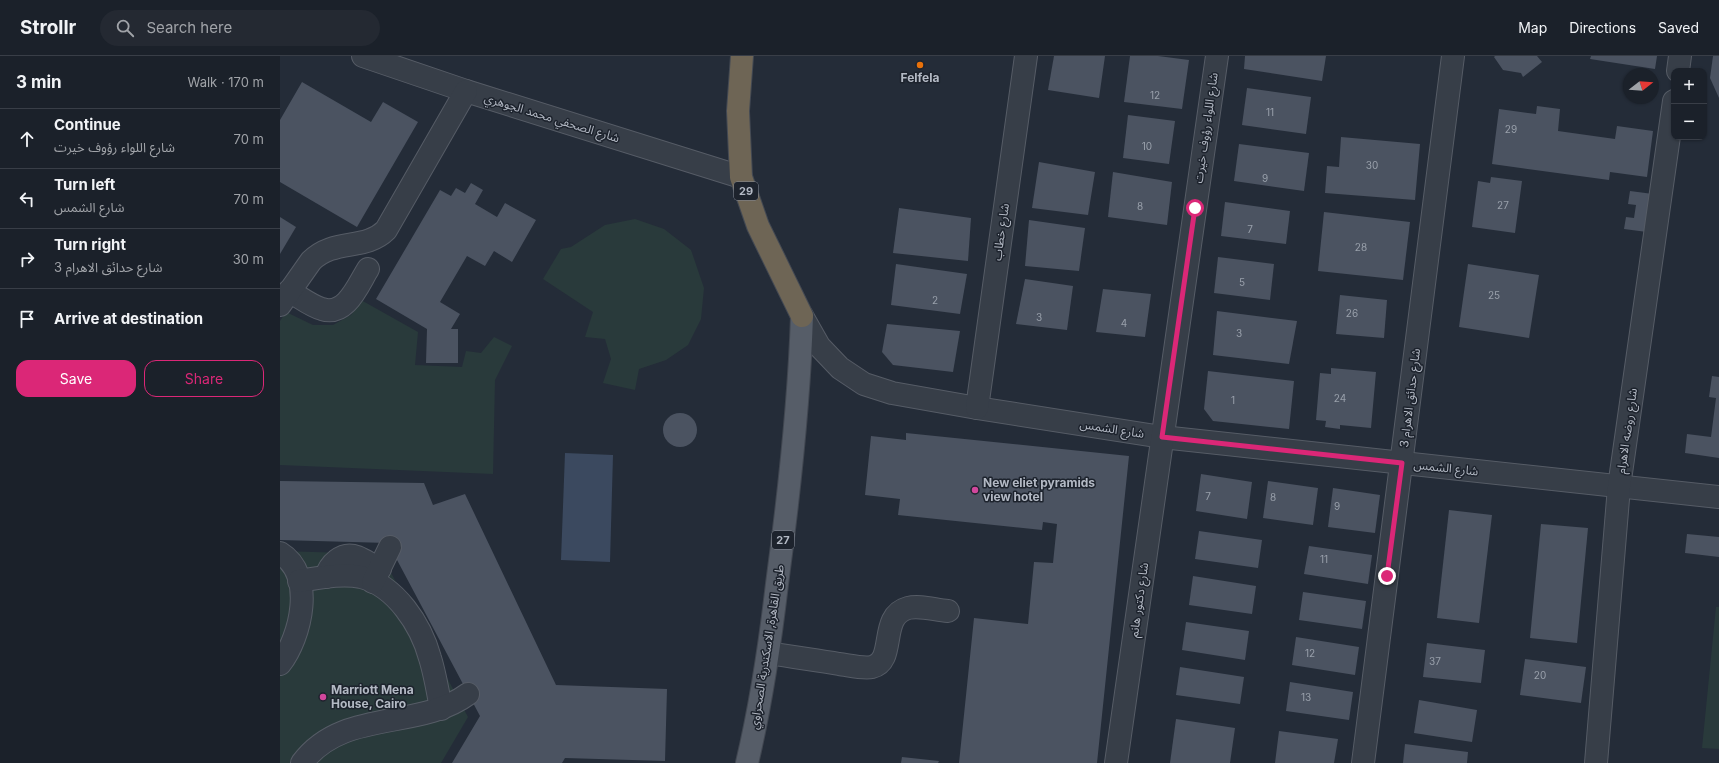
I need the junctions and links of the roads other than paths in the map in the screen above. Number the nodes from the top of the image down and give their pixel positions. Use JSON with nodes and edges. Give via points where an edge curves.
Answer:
{"nodes":[{"id":1,"x":363,"y":56,"type":"edge"},
{"id":2,"x":742,"y":56,"type":"edge"},
{"id":3,"x":1026,"y":56,"type":"edge"},
{"id":4,"x":1217,"y":56,"type":"edge"},
{"id":5,"x":1453,"y":56,"type":"edge"},
{"id":6,"x":1680,"y":56,"type":"edge"},
{"id":7,"x":1678,"y":68,"type":"edge"},
{"id":8,"x":466,"y":91,"type":"junction"},
{"id":9,"x":1674,"y":104,"type":"edge"},
{"id":10,"x":741,"y":177,"type":"junction"},
{"id":11,"x":368,"y":269,"type":"dead end"},
{"id":12,"x":285,"y":298,"type":"edge"},
{"id":13,"x":802,"y":316,"type":"junction"},
{"id":14,"x":977,"y":408,"type":"junction"},
{"id":15,"x":1162,"y":437,"type":"junction"},
{"id":16,"x":1402,"y":463,"type":"junction"},
{"id":17,"x":1619,"y":487,"type":"junction"},
{"id":18,"x":1719,"y":497,"type":"edge"},
{"id":19,"x":390,"y":547,"type":"dead end"},
{"id":20,"x":280,"y":553,"type":"edge"},
{"id":21,"x":376,"y":575,"type":"junction"},
{"id":22,"x":300,"y":581,"type":"junction"},
{"id":23,"x":948,"y":611,"type":"dead end"},
{"id":24,"x":769,"y":653,"type":"junction"},
{"id":25,"x":280,"y":664,"type":"edge"},
{"id":26,"x":468,"y":694,"type":"dead end"},
{"id":27,"x":441,"y":709,"type":"junction"},
{"id":28,"x":302,"y":763,"type":"edge"},
{"id":29,"x":747,"y":763,"type":"edge"},
{"id":30,"x":1116,"y":763,"type":"edge"},
{"id":31,"x":1363,"y":763,"type":"edge"},
{"id":32,"x":1596,"y":763,"type":"edge"}],
"edges":[{"from":1,"to":8,"type":"street","name":"شارع الصحفي محمد الجوهري"},
{"from":2,"to":10,"type":"highway","number":"29","via":[[738,111]]},
{"from":3,"to":14,"type":"street","name":"شارع خطاب"},
{"from":4,"to":15,"type":"street","name":"شارع اللواء رؤوف خيرت"},
{"from":5,"to":16,"type":"street","name":"شارع حدائق الاهرام 3"},
{"from":6,"to":7,"type":"street"},
{"from":8,"to":10,"type":"street","name":"شارع الصحفي محمد الجوهري"},
{"from":8,"to":12,"type":"street","via":[[386,230],[370,241],[330,248],[317,255]]},
{"from":9,"to":17,"type":"street","name":"شارع روضه الاهرام"},
{"from":10,"to":13,"type":"highway","number":"29","via":[[758,226]]},
{"from":11,"to":12,"type":"street","via":[[348,300],[337,310],[322,309]]},
{"from":13,"to":14,"type":"street","name":"شارع الشمس","via":[[819,346],[840,368],[864,384],[892,393]]},
{"from":13,"to":24,"type":"main road","name":"طريق القاهرة, الاسكندرية الصحراوي","number":"27","via":[[794,446]]},
{"from":14,"to":15,"type":"street","name":"شارع الشمس"},
{"from":15,"to":16,"type":"street","name":"شارع الشمس"},
{"from":15,"to":30,"type":"street","name":"شارع دكتور هانم"},
{"from":16,"to":17,"type":"street","name":"شارع الشمس"},
{"from":16,"to":31,"type":"street","name":"شارع حدائق الاهرام 3"},
{"from":17,"to":18,"type":"street","name":"شارع الشمس"},
{"from":17,"to":32,"type":"street","name":"شارع روضه الاهرام"},
{"from":19,"to":21,"type":"street"},
{"from":20,"to":22,"type":"street","via":[[291,562]]},
{"from":21,"to":22,"type":"street"},
{"from":21,"to":27,"type":"street","via":[[416,625],[430,657]]},
{"from":22,"to":25,"type":"street","via":[[301,601],[297,634]]},
{"from":23,"to":24,"type":"street","via":[[914,607],[900,612],[891,622],[883,659],[872,667]]},
{"from":24,"to":29,"type":"main road","name":"طريق القاهرة, الاسكندرية الصحراوي","number":"27"},
{"from":26,"to":27,"type":"street"},
{"from":27,"to":28,"type":"street","via":[[358,726],[330,739]]}]}
